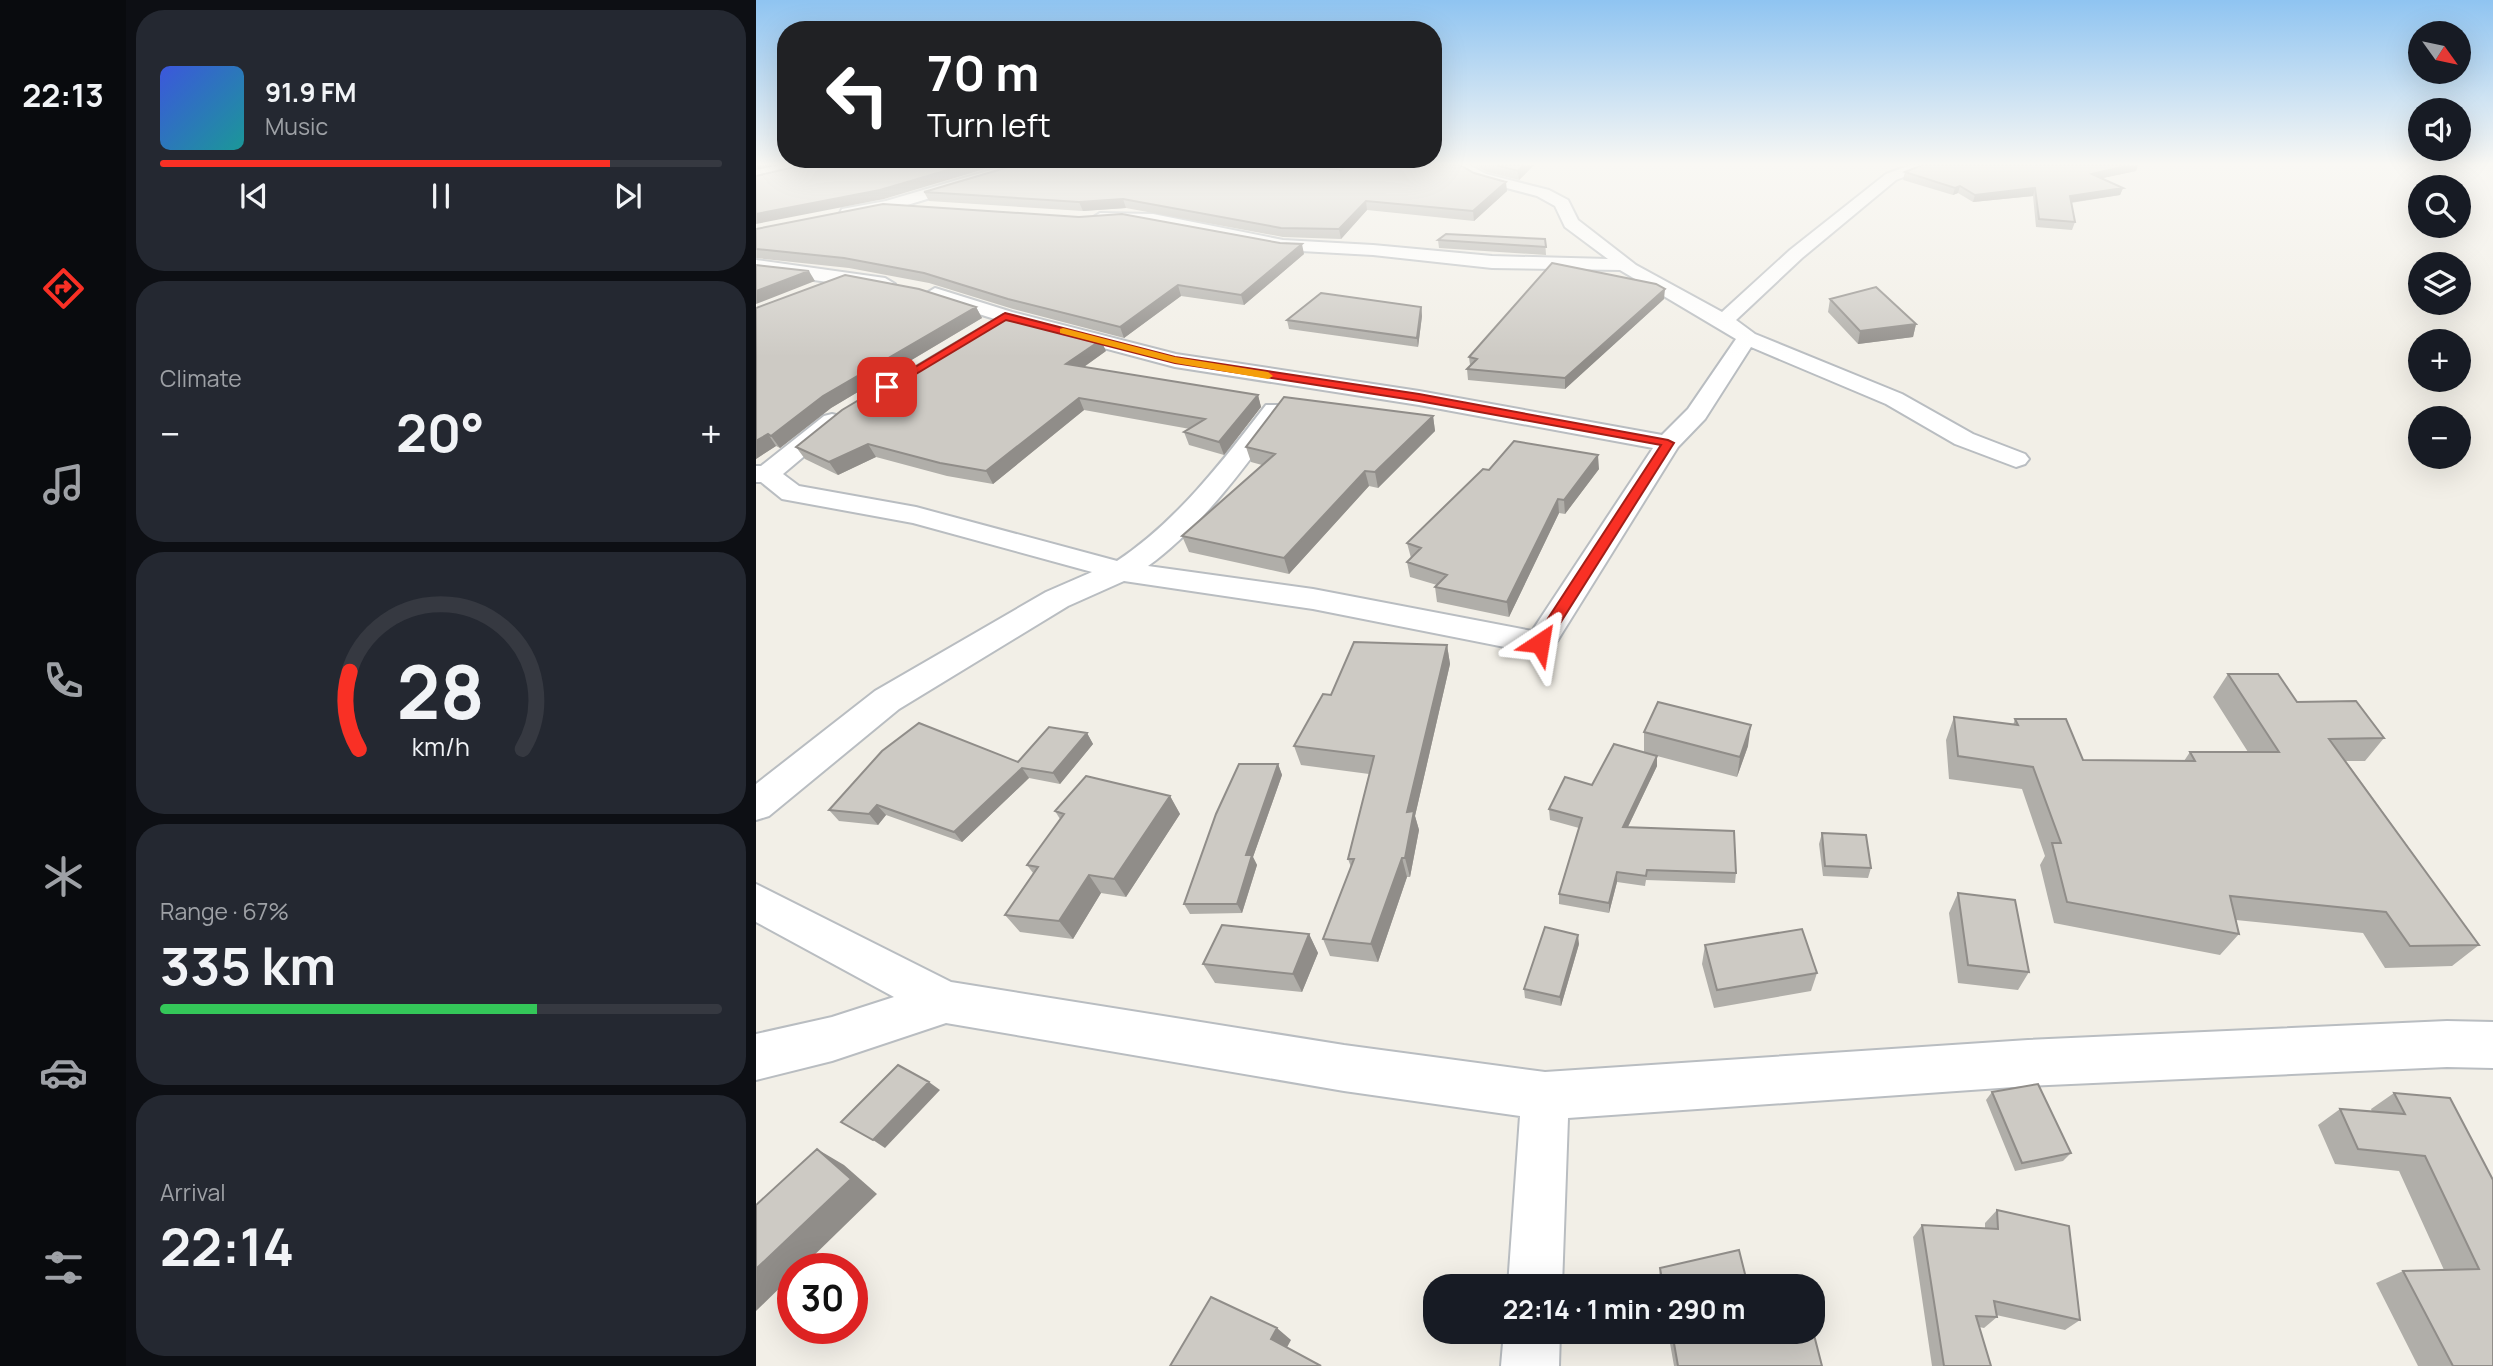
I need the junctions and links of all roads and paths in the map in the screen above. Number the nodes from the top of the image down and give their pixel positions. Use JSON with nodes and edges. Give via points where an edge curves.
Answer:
{"nodes":[{"id":1,"x":1202,"y":229,"type":"edge"},
{"id":2,"x":1578,"y":229,"type":"edge"},
{"id":3,"x":1827,"y":229,"type":"edge"},
{"id":4,"x":1625,"y":265,"type":"junction"},
{"id":5,"x":756,"y":266,"type":"edge"},
{"id":6,"x":849,"y":277,"type":"junction"},
{"id":7,"x":814,"y":291,"type":"edge"},
{"id":8,"x":1005,"y":316,"type":"junction"},
{"id":9,"x":1724,"y":321,"type":"junction"},
{"id":10,"x":981,"y":330,"type":"edge"},
{"id":11,"x":1748,"y":338,"type":"junction"},
{"id":12,"x":1297,"y":380,"type":"junction"},
{"id":13,"x":852,"y":408,"type":"edge"},
{"id":14,"x":1668,"y":443,"type":"junction"},
{"id":15,"x":2016,"y":458,"type":"dead end"},
{"id":16,"x":761,"y":474,"type":"edge"},
{"id":17,"x":1121,"y":571,"type":"junction"},
{"id":18,"x":756,"y":805,"type":"edge"},
{"id":19,"x":756,"y":902,"type":"edge"},
{"id":20,"x":946,"y":1002,"type":"junction"},
{"id":21,"x":2493,"y":1045,"type":"edge"},
{"id":22,"x":756,"y":1057,"type":"edge"},
{"id":23,"x":1545,"y":1096,"type":"junction"},
{"id":24,"x":1536,"y":1274,"type":"edge"},
{"id":25,"x":1531,"y":1344,"type":"edge"},
{"id":26,"x":1530,"y":1366,"type":"edge"}],
"edges":[{"from":1,"to":4,"type":"street","via":[[1317,248],[1492,262]]},
{"from":2,"to":4,"type":"street"},
{"from":3,"to":9,"type":"street"},
{"from":4,"to":9,"type":"street"},
{"from":5,"to":6,"type":"street"},
{"from":6,"to":7,"type":"street"},
{"from":6,"to":8,"type":"street"},
{"from":8,"to":10,"type":"street"},
{"from":8,"to":12,"type":"street","via":[[1175,360]]},
{"from":9,"to":11,"type":"street"},
{"from":11,"to":14,"type":"street","via":[[1697,414]]},
{"from":11,"to":15,"type":"street","via":[[1894,399],[1964,439]]},
{"from":12,"to":14,"type":"street"},
{"from":12,"to":17,"type":"street","via":[[1223,478],[1152,550]]},
{"from":13,"to":16,"type":"street"},
{"from":14,"to":17,"type":"street","via":[[1540,643],[1312,599]]},
{"from":16,"to":17,"type":"street","via":[[791,493],[916,515]]},
{"from":17,"to":18,"type":"street","via":[[1045,605],[887,700]]},
{"from":19,"to":20,"type":"street"},
{"from":20,"to":22,"type":"street","via":[[832,1039]]},
{"from":20,"to":23,"type":"street","via":[[1344,1069]]},
{"from":21,"to":23,"type":"street","via":[[2028,1063]]},
{"from":23,"to":24,"type":"street"},
{"from":25,"to":26,"type":"street"}]}
